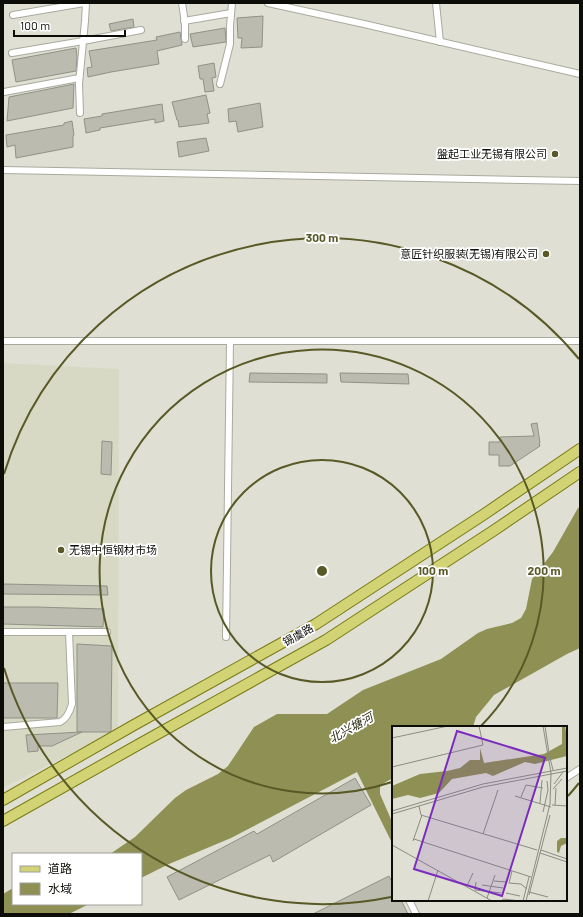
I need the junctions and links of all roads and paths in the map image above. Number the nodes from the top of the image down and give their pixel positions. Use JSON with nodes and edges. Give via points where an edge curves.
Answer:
{"nodes":[{"id":1,"x":85,"y":3,"type":"edge"},
{"id":2,"x":182,"y":3,"type":"edge"},
{"id":3,"x":232,"y":3,"type":"edge"},
{"id":4,"x":268,"y":3,"type":"edge"},
{"id":5,"x":436,"y":3,"type":"edge"},
{"id":6,"x":231,"y":13,"type":"junction"},
{"id":7,"x":13,"y":15,"type":"dead end"},
{"id":8,"x":184,"y":21,"type":"junction"},
{"id":9,"x":142,"y":30,"type":"dead end"},
{"id":10,"x":185,"y":38,"type":"dead end"},
{"id":11,"x":83,"y":41,"type":"junction"},
{"id":12,"x":440,"y":42,"type":"junction"},
{"id":13,"x":12,"y":53,"type":"dead end"},
{"id":14,"x":580,"y":74,"type":"edge"},
{"id":15,"x":79,"y":78,"type":"junction"},
{"id":16,"x":220,"y":84,"type":"dead end"},
{"id":17,"x":4,"y":92,"type":"edge"},
{"id":18,"x":80,"y":113,"type":"dead end"},
{"id":19,"x":3,"y":170,"type":"edge"},
{"id":20,"x":580,"y":181,"type":"edge"},
{"id":21,"x":3,"y":341,"type":"edge"},
{"id":22,"x":230,"y":341,"type":"junction"},
{"id":23,"x":580,"y":341,"type":"edge"},
{"id":24,"x":580,"y":449,"type":"edge"},
{"id":25,"x":580,"y":472,"type":"edge"},
{"id":26,"x":3,"y":632,"type":"edge"},
{"id":27,"x":70,"y":632,"type":"junction"},
{"id":28,"x":107,"y":632,"type":"dead end"},
{"id":29,"x":226,"y":637,"type":"dead end"},
{"id":30,"x":3,"y":727,"type":"edge"},
{"id":31,"x":580,"y":769,"type":"edge"},
{"id":32,"x":567,"y":777,"type":"edge"},
{"id":33,"x":3,"y":800,"type":"edge"},
{"id":34,"x":3,"y":821,"type":"edge"},
{"id":35,"x":410,"y":901,"type":"edge"},
{"id":36,"x":416,"y":914,"type":"edge"}],
"edges":[{"from":1,"to":7,"type":"street"},
{"from":1,"to":11,"type":"street"},
{"from":2,"to":8,"type":"street"},
{"from":3,"to":6,"type":"street"},
{"from":4,"to":12,"type":"street"},
{"from":5,"to":12,"type":"street"},
{"from":6,"to":8,"type":"street"},
{"from":6,"to":16,"type":"street","via":[[230,44]]},
{"from":8,"to":10,"type":"street"},
{"from":9,"to":11,"type":"street"},
{"from":11,"to":13,"type":"street"},
{"from":11,"to":15,"type":"street"},
{"from":12,"to":14,"type":"street"},
{"from":15,"to":17,"type":"street"},
{"from":15,"to":18,"type":"street"},
{"from":19,"to":20,"type":"street"},
{"from":21,"to":22,"type":"street"},
{"from":22,"to":23,"type":"street"},
{"from":22,"to":29,"type":"street"},
{"from":24,"to":33,"type":"main road","name":"锡虞路","via":[[316,624]]},
{"from":25,"to":34,"type":"main road","name":"锡虞路","via":[[326,640]]},
{"from":26,"to":27,"type":"street"},
{"from":27,"to":28,"type":"street"},
{"from":27,"to":30,"type":"street","via":[[72,704],[68,715],[60,722]]},
{"from":31,"to":32,"type":"street"},
{"from":35,"to":36,"type":"street"}]}
